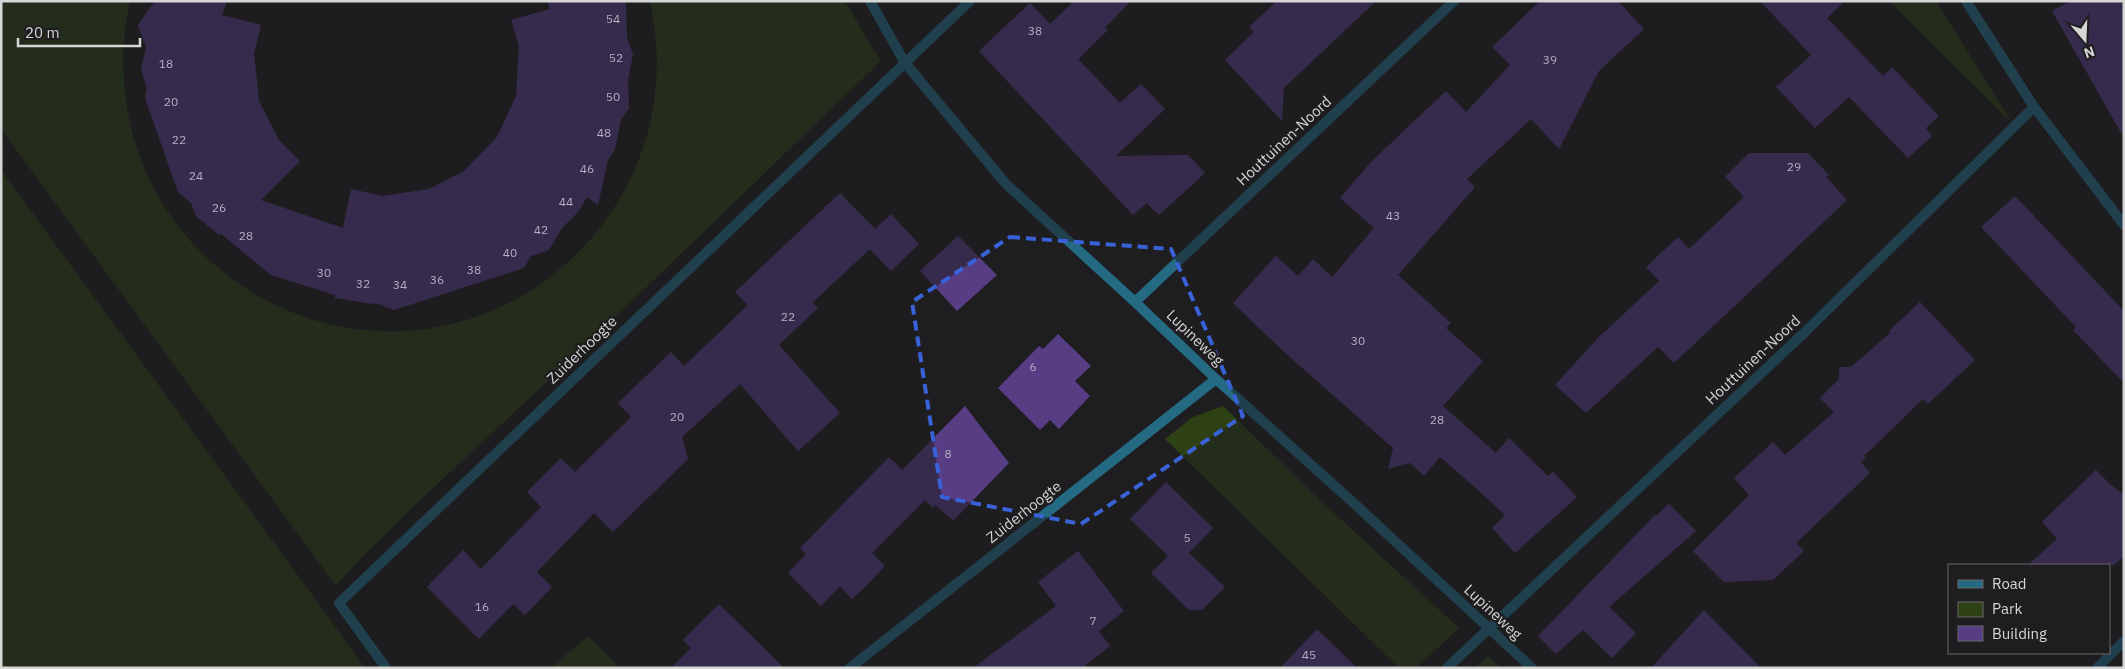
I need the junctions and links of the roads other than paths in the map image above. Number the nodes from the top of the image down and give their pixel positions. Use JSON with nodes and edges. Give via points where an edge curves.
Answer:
{"nodes":[{"id":1,"x":870,"y":1,"type":"edge"},
{"id":2,"x":970,"y":1,"type":"edge"},
{"id":3,"x":1454,"y":1,"type":"edge"},
{"id":4,"x":1966,"y":1,"type":"edge"},
{"id":5,"x":905,"y":63,"type":"junction"},
{"id":6,"x":2034,"y":107,"type":"junction"},
{"id":7,"x":2124,"y":226,"type":"edge"},
{"id":8,"x":1135,"y":302,"type":"junction"},
{"id":9,"x":1216,"y":380,"type":"junction"},
{"id":10,"x":1488,"y":629,"type":"junction"},
{"id":11,"x":2124,"y":641,"type":"edge"},
{"id":12,"x":386,"y":668,"type":"edge"},
{"id":13,"x":850,"y":668,"type":"edge"},
{"id":14,"x":1447,"y":668,"type":"edge"},
{"id":15,"x":1532,"y":668,"type":"edge"},
{"id":16,"x":2097,"y":668,"type":"edge"}],
"edges":[{"from":1,"to":5,"type":"street","name":"Lupineweg"},
{"from":2,"to":5,"type":"street"},
{"from":3,"to":8,"type":"street","name":"Houttuinen-Noord"},
{"from":4,"to":6,"type":"street"},
{"from":5,"to":8,"type":"street","name":"Lupineweg","via":[[1006,184]]},
{"from":5,"to":12,"type":"street","name":"Zuiderhoogte","via":[[339,603]]},
{"from":6,"to":7,"type":"street"},
{"from":6,"to":10,"type":"street","name":"Houttuinen-Noord","via":[[1804,333]]},
{"from":8,"to":9,"type":"street","name":"Lupineweg"},
{"from":9,"to":10,"type":"street","name":"Lupineweg"},
{"from":9,"to":13,"type":"street","name":"Zuiderhoogte"},
{"from":10,"to":14,"type":"street","name":"Houttuinen-Noord"},
{"from":10,"to":15,"type":"street","name":"Lupineweg"},
{"from":11,"to":16,"type":"street"}]}
